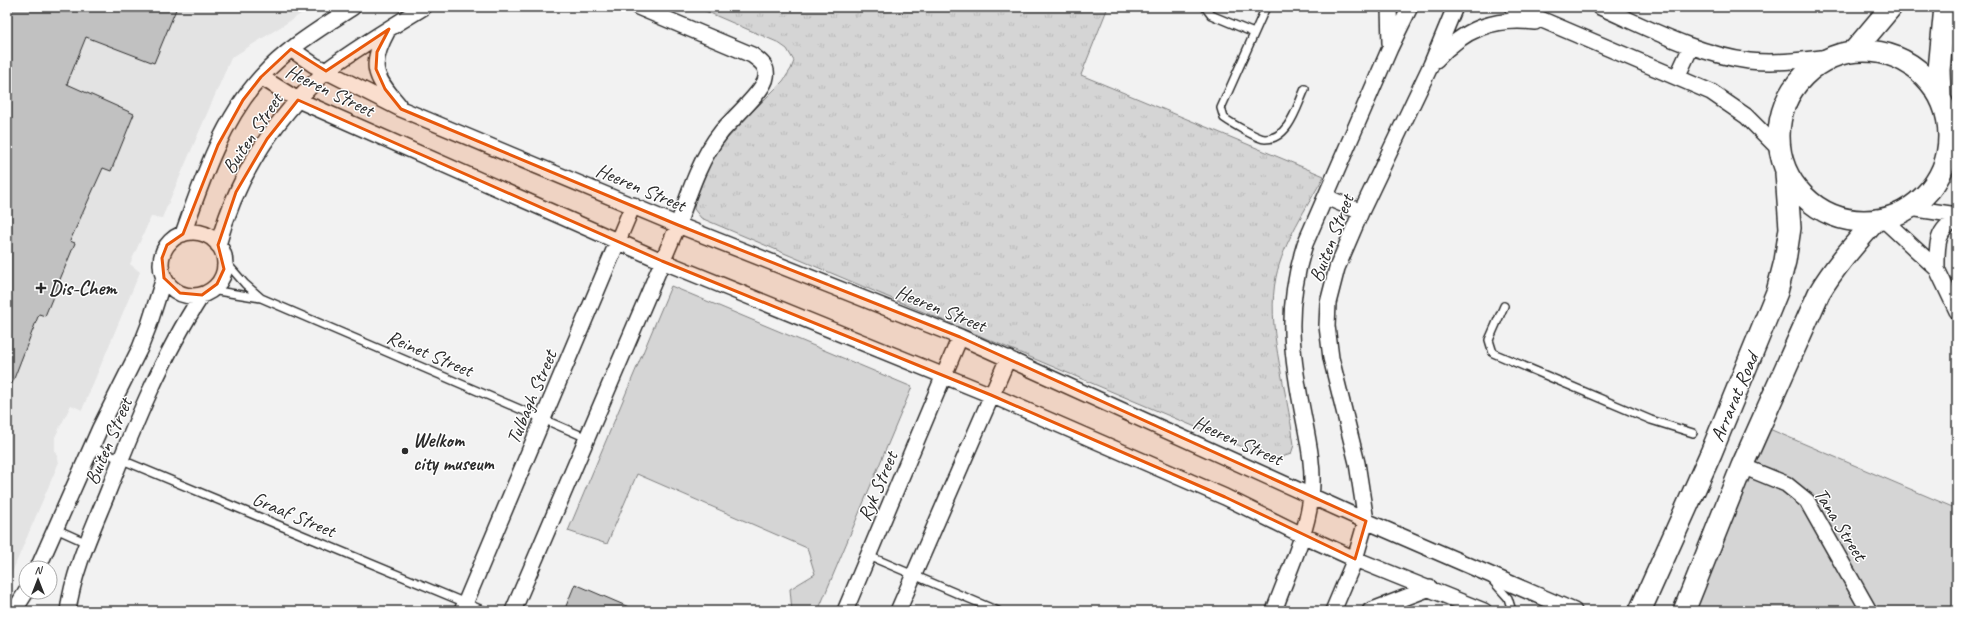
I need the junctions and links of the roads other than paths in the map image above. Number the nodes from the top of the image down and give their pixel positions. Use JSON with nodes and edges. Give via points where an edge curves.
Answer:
{"nodes":[{"id":1,"x":353,"y":7,"type":"edge"},
{"id":2,"x":424,"y":7,"type":"edge"},
{"id":3,"x":638,"y":7,"type":"edge"},
{"id":4,"x":1205,"y":7,"type":"edge"},
{"id":5,"x":1266,"y":7,"type":"edge"},
{"id":6,"x":1389,"y":7,"type":"edge"},
{"id":7,"x":1410,"y":7,"type":"edge"},
{"id":8,"x":1454,"y":7,"type":"edge"},
{"id":9,"x":1512,"y":7,"type":"edge"},
{"id":10,"x":1600,"y":7,"type":"edge"},
{"id":11,"x":1890,"y":7,"type":"edge"},
{"id":12,"x":1945,"y":7,"type":"edge"},
{"id":13,"x":1552,"y":25,"type":"junction"},
{"id":14,"x":389,"y":29,"type":"junction"},
{"id":15,"x":1254,"y":33,"type":"junction"},
{"id":16,"x":1691,"y":47,"type":"junction"},
{"id":17,"x":1390,"y":48,"type":"junction"},
{"id":18,"x":291,"y":49,"type":"junction"},
{"id":19,"x":1854,"y":51,"type":"junction"},
{"id":20,"x":1831,"y":57,"type":"junction"},
{"id":21,"x":1431,"y":65,"type":"junction"},
{"id":22,"x":326,"y":71,"type":"junction"},
{"id":23,"x":261,"y":77,"type":"junction"},
{"id":24,"x":1678,"y":77,"type":"junction"},
{"id":25,"x":1305,"y":89,"type":"dead end"},
{"id":26,"x":1940,"y":96,"type":"junction"},
{"id":27,"x":298,"y":100,"type":"junction"},
{"id":28,"x":401,"y":109,"type":"junction"},
{"id":29,"x":1948,"y":118,"type":"junction"},
{"id":30,"x":1957,"y":137,"type":"edge"},
{"id":31,"x":1779,"y":149,"type":"junction"},
{"id":32,"x":1786,"y":173,"type":"junction"},
{"id":33,"x":1326,"y":197,"type":"junction"},
{"id":34,"x":633,"y":205,"type":"junction"},
{"id":35,"x":1910,"y":208,"type":"junction"},
{"id":36,"x":1361,"y":212,"type":"junction"},
{"id":37,"x":1957,"y":215,"type":"edge"},
{"id":38,"x":1879,"y":220,"type":"junction"},
{"id":39,"x":1957,"y":220,"type":"edge"},
{"id":40,"x":678,"y":225,"type":"junction"},
{"id":41,"x":183,"y":234,"type":"junction"},
{"id":42,"x":618,"y":242,"type":"junction"},
{"id":43,"x":218,"y":245,"type":"junction"},
{"id":44,"x":224,"y":260,"type":"junction"},
{"id":45,"x":662,"y":261,"type":"junction"},
{"id":46,"x":1937,"y":269,"type":"junction"},
{"id":47,"x":164,"y":278,"type":"junction"},
{"id":48,"x":207,"y":292,"type":"junction"},
{"id":49,"x":261,"y":298,"type":"junction"},
{"id":50,"x":1504,"y":306,"type":"dead end"},
{"id":51,"x":1957,"y":311,"type":"edge"},
{"id":52,"x":960,"y":337,"type":"junction"},
{"id":53,"x":1008,"y":358,"type":"junction"},
{"id":54,"x":945,"y":376,"type":"junction"},
{"id":55,"x":992,"y":395,"type":"junction"},
{"id":56,"x":544,"y":420,"type":"junction"},
{"id":57,"x":1693,"y":433,"type":"dead end"},
{"id":58,"x":587,"y":438,"type":"junction"},
{"id":59,"x":1715,"y":442,"type":"junction"},
{"id":60,"x":91,"y":447,"type":"junction"},
{"id":61,"x":121,"y":459,"type":"junction"},
{"id":62,"x":1706,"y":462,"type":"junction"},
{"id":63,"x":1742,"y":466,"type":"junction"},
{"id":64,"x":1312,"y":495,"type":"junction"},
{"id":65,"x":1366,"y":521,"type":"junction"},
{"id":66,"x":56,"y":529,"type":"junction"},
{"id":67,"x":1302,"y":535,"type":"junction"},
{"id":68,"x":87,"y":543,"type":"junction"},
{"id":69,"x":869,"y":556,"type":"junction"},
{"id":70,"x":1355,"y":559,"type":"junction"},
{"id":71,"x":42,"y":560,"type":"edge"},
{"id":72,"x":1485,"y":572,"type":"junction"},
{"id":73,"x":913,"y":575,"type":"junction"},
{"id":74,"x":1430,"y":588,"type":"junction"},
{"id":75,"x":21,"y":600,"type":"edge"},
{"id":76,"x":464,"y":607,"type":"edge"},
{"id":77,"x":14,"y":611,"type":"edge"},
{"id":78,"x":68,"y":611,"type":"edge"},
{"id":79,"x":485,"y":611,"type":"edge"},
{"id":80,"x":513,"y":611,"type":"edge"},
{"id":81,"x":845,"y":611,"type":"edge"},
{"id":82,"x":898,"y":611,"type":"edge"},
{"id":83,"x":998,"y":611,"type":"edge"},
{"id":84,"x":1274,"y":611,"type":"edge"},
{"id":85,"x":1333,"y":611,"type":"edge"},
{"id":86,"x":1370,"y":611,"type":"edge"},
{"id":87,"x":1484,"y":611,"type":"edge"},
{"id":88,"x":1512,"y":611,"type":"edge"},
{"id":89,"x":1574,"y":611,"type":"edge"},
{"id":90,"x":1640,"y":611,"type":"edge"},
{"id":91,"x":1684,"y":611,"type":"edge"},
{"id":92,"x":1869,"y":611,"type":"edge"}],
"edges":[{"from":1,"to":18,"type":"street","name":"Buiten Street"},
{"from":2,"to":14,"type":"street","name":"Buiten Street"},
{"from":3,"to":40,"type":"street","via":[[752,55],[766,69],[762,88],[722,131],[710,148]]},
{"from":4,"to":15,"type":"lane","via":[[1211,15]]},
{"from":5,"to":15,"type":"lane"},
{"from":6,"to":17,"type":"street"},
{"from":7,"to":17,"type":"street","name":"Buiten Street"},
{"from":8,"to":21,"type":"street","name":"Buiten Street"},
{"from":9,"to":13,"type":"street"},
{"from":10,"to":16,"type":"street"},
{"from":11,"to":19,"type":"street"},
{"from":12,"to":26,"type":"street","via":[[1940,54]]},
{"from":13,"to":21,"type":"street","via":[[1514,20],[1480,27],[1461,37]]},
{"from":13,"to":24,"type":"street"},
{"from":14,"to":22,"type":"street","name":"Buiten Street"},
{"from":14,"to":28,"type":"street","via":[[377,52],[376,69],[385,89]]},
{"from":15,"to":25,"type":"lane","via":[[1221,108],[1224,118],[1264,139],[1279,136]]},
{"from":16,"to":20,"type":"street","via":[[1750,61],[1775,62]]},
{"from":16,"to":24,"type":"street"},
{"from":17,"to":33,"type":"street","name":"Buiten Street"},
{"from":18,"to":22,"type":"street","name":"Heeren Street"},
{"from":18,"to":23,"type":"street","name":"Buiten Street"},
{"from":19,"to":20,"type":"street"},
{"from":19,"to":26,"type":"street","via":[[1888,54],[1904,60],[1918,70]]},
{"from":20,"to":31,"type":"street","via":[[1807,72],[1789,94],[1779,120]]},
{"from":21,"to":36,"type":"street","name":"Buiten Street"},
{"from":22,"to":27,"type":"street","name":"Buiten Street"},
{"from":22,"to":28,"type":"street","name":"Heeren Street"},
{"from":23,"to":27,"type":"street","name":"Heeren Street"},
{"from":23,"to":41,"type":"street","name":"Buiten Street","via":[[243,100],[218,145]]},
{"from":24,"to":31,"type":"street","via":[[1729,103]]},
{"from":26,"to":29,"type":"street"},
{"from":27,"to":42,"type":"street","name":"Heeren Street"},
{"from":27,"to":43,"type":"street","name":"Buiten Street","via":[[267,139],[246,173],[228,210]]},
{"from":28,"to":34,"type":"street","name":"Heeren Street"},
{"from":29,"to":30,"type":"street"},
{"from":29,"to":35,"type":"street","via":[[1949,143],[1943,168],[1930,191]]},
{"from":31,"to":32,"type":"street"},
{"from":32,"to":38,"type":"street","via":[[1802,195],[1824,211],[1849,220]]},
{"from":32,"to":59,"type":"street","name":"Arrarat Road","via":[[1790,228],[1777,292]]},
{"from":33,"to":36,"type":"street"},
{"from":33,"to":64,"type":"street","name":"Buiten Street","via":[[1298,268],[1292,299],[1292,354],[1307,439]]},
{"from":34,"to":40,"type":"street","name":"Heeren Street"},
{"from":34,"to":42,"type":"street","name":"Tulbagh Street"},
{"from":35,"to":37,"type":"street"},
{"from":35,"to":38,"type":"street"},
{"from":36,"to":65,"type":"street","name":"Buiten Street","via":[[1337,268],[1328,303],[1327,326],[1331,358],[1357,463]]},
{"from":38,"to":46,"type":"street"},
{"from":38,"to":63,"type":"street","name":"Arrarat Road","via":[[1847,251],[1819,293]]},
{"from":39,"to":46,"type":"street","via":[[1939,235]]},
{"from":40,"to":45,"type":"street"},
{"from":40,"to":52,"type":"street","name":"Heeren Street"},
{"from":41,"to":43,"type":"street","via":[[202,234]]},
{"from":41,"to":47,"type":"street","via":[[172,240],[163,254],[161,262]]},
{"from":42,"to":45,"type":"street","name":"Heeren Street"},
{"from":42,"to":56,"type":"street","name":"Tulbagh Street"},
{"from":43,"to":44,"type":"street"},
{"from":44,"to":48,"type":"street","via":[[222,277]]},
{"from":44,"to":49,"type":"lane","name":"Reinet Street"},
{"from":45,"to":54,"type":"street","name":"Heeren Street"},
{"from":45,"to":58,"type":"street"},
{"from":46,"to":51,"type":"street"},
{"from":47,"to":48,"type":"street","via":[[180,293],[191,296]]},
{"from":47,"to":60,"type":"street","name":"Buiten Street","via":[[140,348]]},
{"from":48,"to":49,"type":"lane","name":"Reinet Street"},
{"from":48,"to":61,"type":"street","name":"Buiten Street","via":[[170,349]]},
{"from":49,"to":56,"type":"lane","name":"Reinet Street"},
{"from":50,"to":57,"type":"lane","via":[[1488,340],[1493,353],[1651,420]]},
{"from":52,"to":53,"type":"street","name":"Heeren Street"},
{"from":52,"to":54,"type":"street","name":"Ryk Street"},
{"from":53,"to":55,"type":"street"},
{"from":53,"to":64,"type":"street","name":"Heeren Street"},
{"from":54,"to":55,"type":"street","name":"Heeren Street"},
{"from":54,"to":69,"type":"street","name":"Ryk Street"},
{"from":55,"to":67,"type":"street","name":"Heeren Street","via":[[1225,497]]},
{"from":55,"to":73,"type":"street"},
{"from":56,"to":58,"type":"lane","name":"Reinet Street"},
{"from":56,"to":76,"type":"street","name":"Tulbagh Street"},
{"from":58,"to":80,"type":"street"},
{"from":59,"to":62,"type":"street","name":"Arrarat Road"},
{"from":59,"to":63,"type":"street","via":[[1733,448]]},
{"from":60,"to":61,"type":"lane","name":"Graaf Street"},
{"from":60,"to":66,"type":"street","name":"Buiten Street"},
{"from":61,"to":68,"type":"street","name":"Buiten Street"},
{"from":61,"to":76,"type":"lane","name":"Graaf Street"},
{"from":62,"to":63,"type":"street","via":[[1722,471]]},
{"from":62,"to":90,"type":"street","name":"Arrarat Road"},
{"from":63,"to":91,"type":"street","name":"Arrarat Road"},
{"from":63,"to":92,"type":"street","name":"Tana Street","via":[[1786,484],[1806,501]]},
{"from":64,"to":65,"type":"street","name":"Heeren Street"},
{"from":64,"to":67,"type":"street","name":"Buiten Street"},
{"from":65,"to":70,"type":"street","name":"Buiten Street"},
{"from":65,"to":72,"type":"street","name":"Heeren Street"},
{"from":66,"to":68,"type":"lane"},
{"from":66,"to":71,"type":"street","name":"Buiten Street"},
{"from":67,"to":70,"type":"street","name":"Heeren Street"},
{"from":67,"to":84,"type":"street","name":"Buiten Street"},
{"from":68,"to":78,"type":"street","name":"Buiten Street"},
{"from":69,"to":73,"type":"lane"},
{"from":69,"to":81,"type":"street","name":"Ryk Street"},
{"from":70,"to":74,"type":"street","name":"Heeren Street"},
{"from":70,"to":85,"type":"street","name":"Buiten Street"},
{"from":72,"to":88,"type":"lane","via":[[1508,598]]},
{"from":72,"to":89,"type":"street","name":"Heeren Street"},
{"from":73,"to":82,"type":"street"},
{"from":73,"to":83,"type":"lane"},
{"from":74,"to":86,"type":"street"},
{"from":74,"to":87,"type":"street","name":"Heeren Street"},
{"from":75,"to":77,"type":"street"},
{"from":76,"to":79,"type":"lane","name":"Graaf Street"}]}
